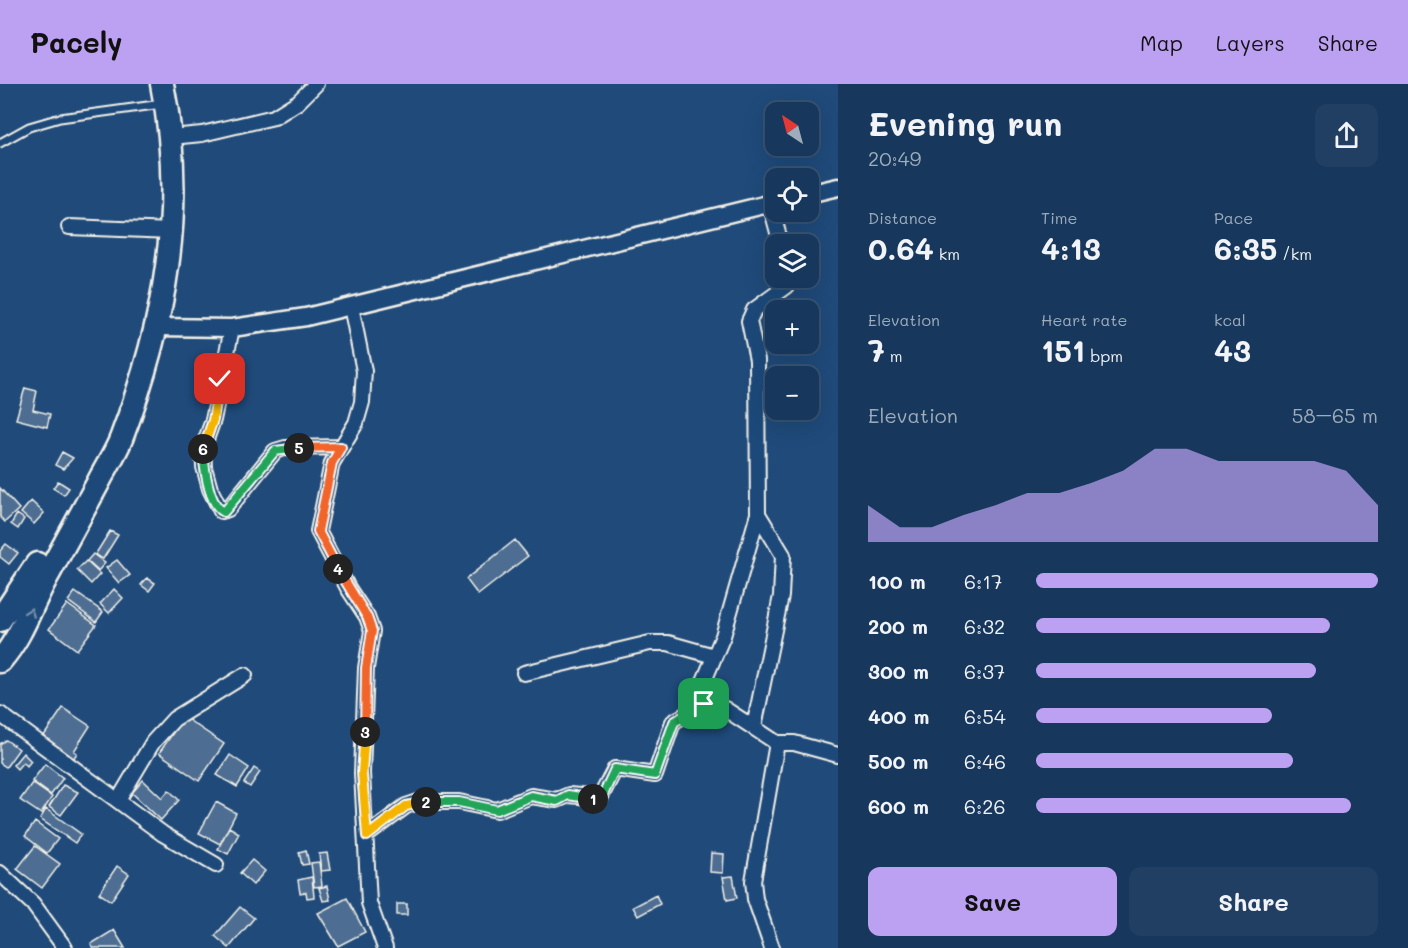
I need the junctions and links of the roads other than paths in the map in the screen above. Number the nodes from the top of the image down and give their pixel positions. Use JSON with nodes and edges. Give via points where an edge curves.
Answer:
{"nodes":[{"id":1,"x":316,"y":84,"type":"edge"},
{"id":2,"x":164,"y":94,"type":"edge"},
{"id":3,"x":171,"y":137,"type":"junction"},
{"id":4,"x":0,"y":143,"type":"edge"},
{"id":5,"x":838,"y":187,"type":"edge"},
{"id":6,"x":819,"y":191,"type":"edge"},
{"id":7,"x":765,"y":204,"type":"edge"},
{"id":8,"x":69,"y":227,"type":"dead end"},
{"id":9,"x":172,"y":231,"type":"junction"},
{"id":10,"x":784,"y":288,"type":"edge"},
{"id":11,"x":351,"y":306,"type":"junction"},
{"id":12,"x":156,"y":327,"type":"junction"},
{"id":13,"x":232,"y":328,"type":"junction"},
{"id":14,"x":129,"y":412,"type":"junction"},
{"id":15,"x":341,"y":447,"type":"junction"},
{"id":16,"x":758,"y":514,"type":"junction"},
{"id":17,"x":0,"y":620,"type":"edge"},
{"id":18,"x":714,"y":656,"type":"junction"},
{"id":19,"x":0,"y":661,"type":"edge"},
{"id":20,"x":524,"y":673,"type":"dead end"},
{"id":21,"x":245,"y":675,"type":"dead end"},
{"id":22,"x":704,"y":704,"type":"junction"},
{"id":23,"x":0,"y":714,"type":"edge"},
{"id":24,"x":754,"y":727,"type":"junction"},
{"id":25,"x":777,"y":743,"type":"junction"},
{"id":26,"x":838,"y":755,"type":"edge"},
{"id":27,"x":119,"y":799,"type":"junction"},
{"id":28,"x":367,"y":836,"type":"junction"},
{"id":29,"x":216,"y":865,"type":"dead end"},
{"id":30,"x":0,"y":873,"type":"edge"},
{"id":31,"x":65,"y":948,"type":"edge"},
{"id":32,"x":384,"y":948,"type":"edge"},
{"id":33,"x":772,"y":948,"type":"edge"}],
"edges":[{"from":1,"to":3,"type":"street","via":[[298,102],[274,117]]},
{"from":2,"to":3,"type":"highway"},
{"from":2,"to":4,"type":"lane","via":[[29,127]]},
{"from":3,"to":9,"type":"highway"},
{"from":5,"to":6,"type":"street"},
{"from":7,"to":11,"type":"street"},
{"from":8,"to":9,"type":"street"},
{"from":9,"to":12,"type":"highway","via":[[168,274]]},
{"from":10,"to":16,"type":"street","via":[[754,310],[749,321],[757,360]]},
{"from":11,"to":13,"type":"street"},
{"from":11,"to":15,"type":"street","via":[[364,371],[359,412]]},
{"from":12,"to":13,"type":"street"},
{"from":12,"to":14,"type":"highway"},
{"from":13,"to":15,"type":"street","via":[[213,420],[203,448],[210,489],[221,511],[228,509],[275,451]]},
{"from":14,"to":17,"type":"highway"},
{"from":19,"to":14,"type":"highway","one_way":true,"via":[[14,646],[28,619],[38,592],[120,440]]},
{"from":15,"to":28,"type":"street","via":[[332,463],[318,531],[372,631],[366,668],[362,773]]},
{"from":16,"to":18,"type":"street"},
{"from":16,"to":24,"type":"street","via":[[783,555],[781,596]]},
{"from":18,"to":20,"type":"street","via":[[668,643],[651,643]]},
{"from":18,"to":22,"type":"street","via":[[704,681]]},
{"from":21,"to":27,"type":"street","via":[[174,719],[153,742]]},
{"from":22,"to":24,"type":"street","via":[[725,709]]},
{"from":22,"to":28,"type":"street","via":[[674,722],[655,775],[615,769],[600,798],[568,795],[557,801],[531,796],[497,810],[459,802],[418,802],[406,806]]},
{"from":23,"to":27,"type":"street","via":[[87,780]]},
{"from":24,"to":25,"type":"street"},
{"from":25,"to":26,"type":"street","via":[[794,743]]},
{"from":25,"to":33,"type":"street","via":[[753,881]]},
{"from":27,"to":29,"type":"street","via":[[163,834]]},
{"from":28,"to":32,"type":"street","via":[[369,903]]},
{"from":30,"to":31,"type":"street","via":[[33,904]]}]}
